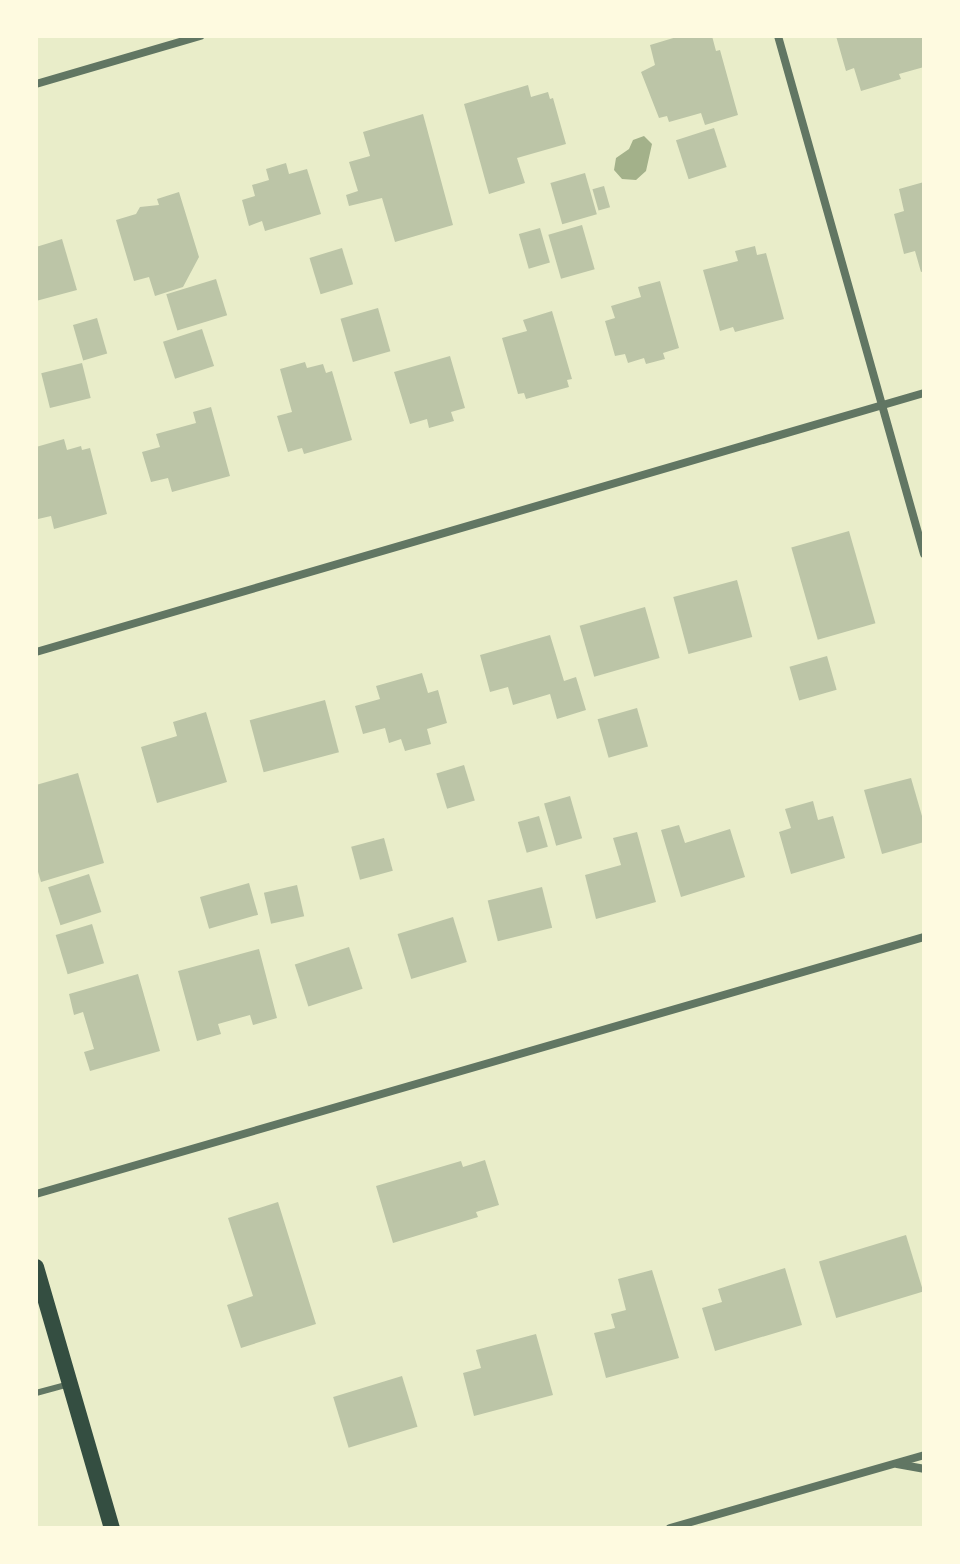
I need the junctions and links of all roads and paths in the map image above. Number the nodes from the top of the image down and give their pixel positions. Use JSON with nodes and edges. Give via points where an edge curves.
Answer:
{"nodes":[{"id":1,"x":200,"y":36,"type":"edge"},
{"id":2,"x":778,"y":36,"type":"edge"},
{"id":3,"x":36,"y":84,"type":"edge"},
{"id":4,"x":924,"y":393,"type":"edge"},
{"id":5,"x":882,"y":405,"type":"junction"},
{"id":6,"x":924,"y":554,"type":"edge"},
{"id":7,"x":36,"y":652,"type":"edge"},
{"id":8,"x":924,"y":937,"type":"edge"},
{"id":9,"x":36,"y":1194,"type":"edge"},
{"id":10,"x":36,"y":1267,"type":"edge"},
{"id":11,"x":69,"y":1384,"type":"junction"},
{"id":12,"x":36,"y":1393,"type":"edge"},
{"id":13,"x":924,"y":1455,"type":"edge"},
{"id":14,"x":895,"y":1463,"type":"junction"},
{"id":15,"x":924,"y":1469,"type":"edge"},
{"id":16,"x":112,"y":1528,"type":"edge"},
{"id":17,"x":670,"y":1528,"type":"edge"}],
"edges":[{"from":1,"to":3,"type":"street"},
{"from":2,"to":5,"type":"street"},
{"from":4,"to":5,"type":"street"},
{"from":5,"to":6,"type":"street"},
{"from":5,"to":7,"type":"street"},
{"from":8,"to":9,"type":"street"},
{"from":10,"to":11,"type":"main road"},
{"from":11,"to":12,"type":"lane"},
{"from":11,"to":16,"type":"main road"},
{"from":13,"to":14,"type":"street"},
{"from":14,"to":15,"type":"street"},
{"from":14,"to":17,"type":"street"}]}
